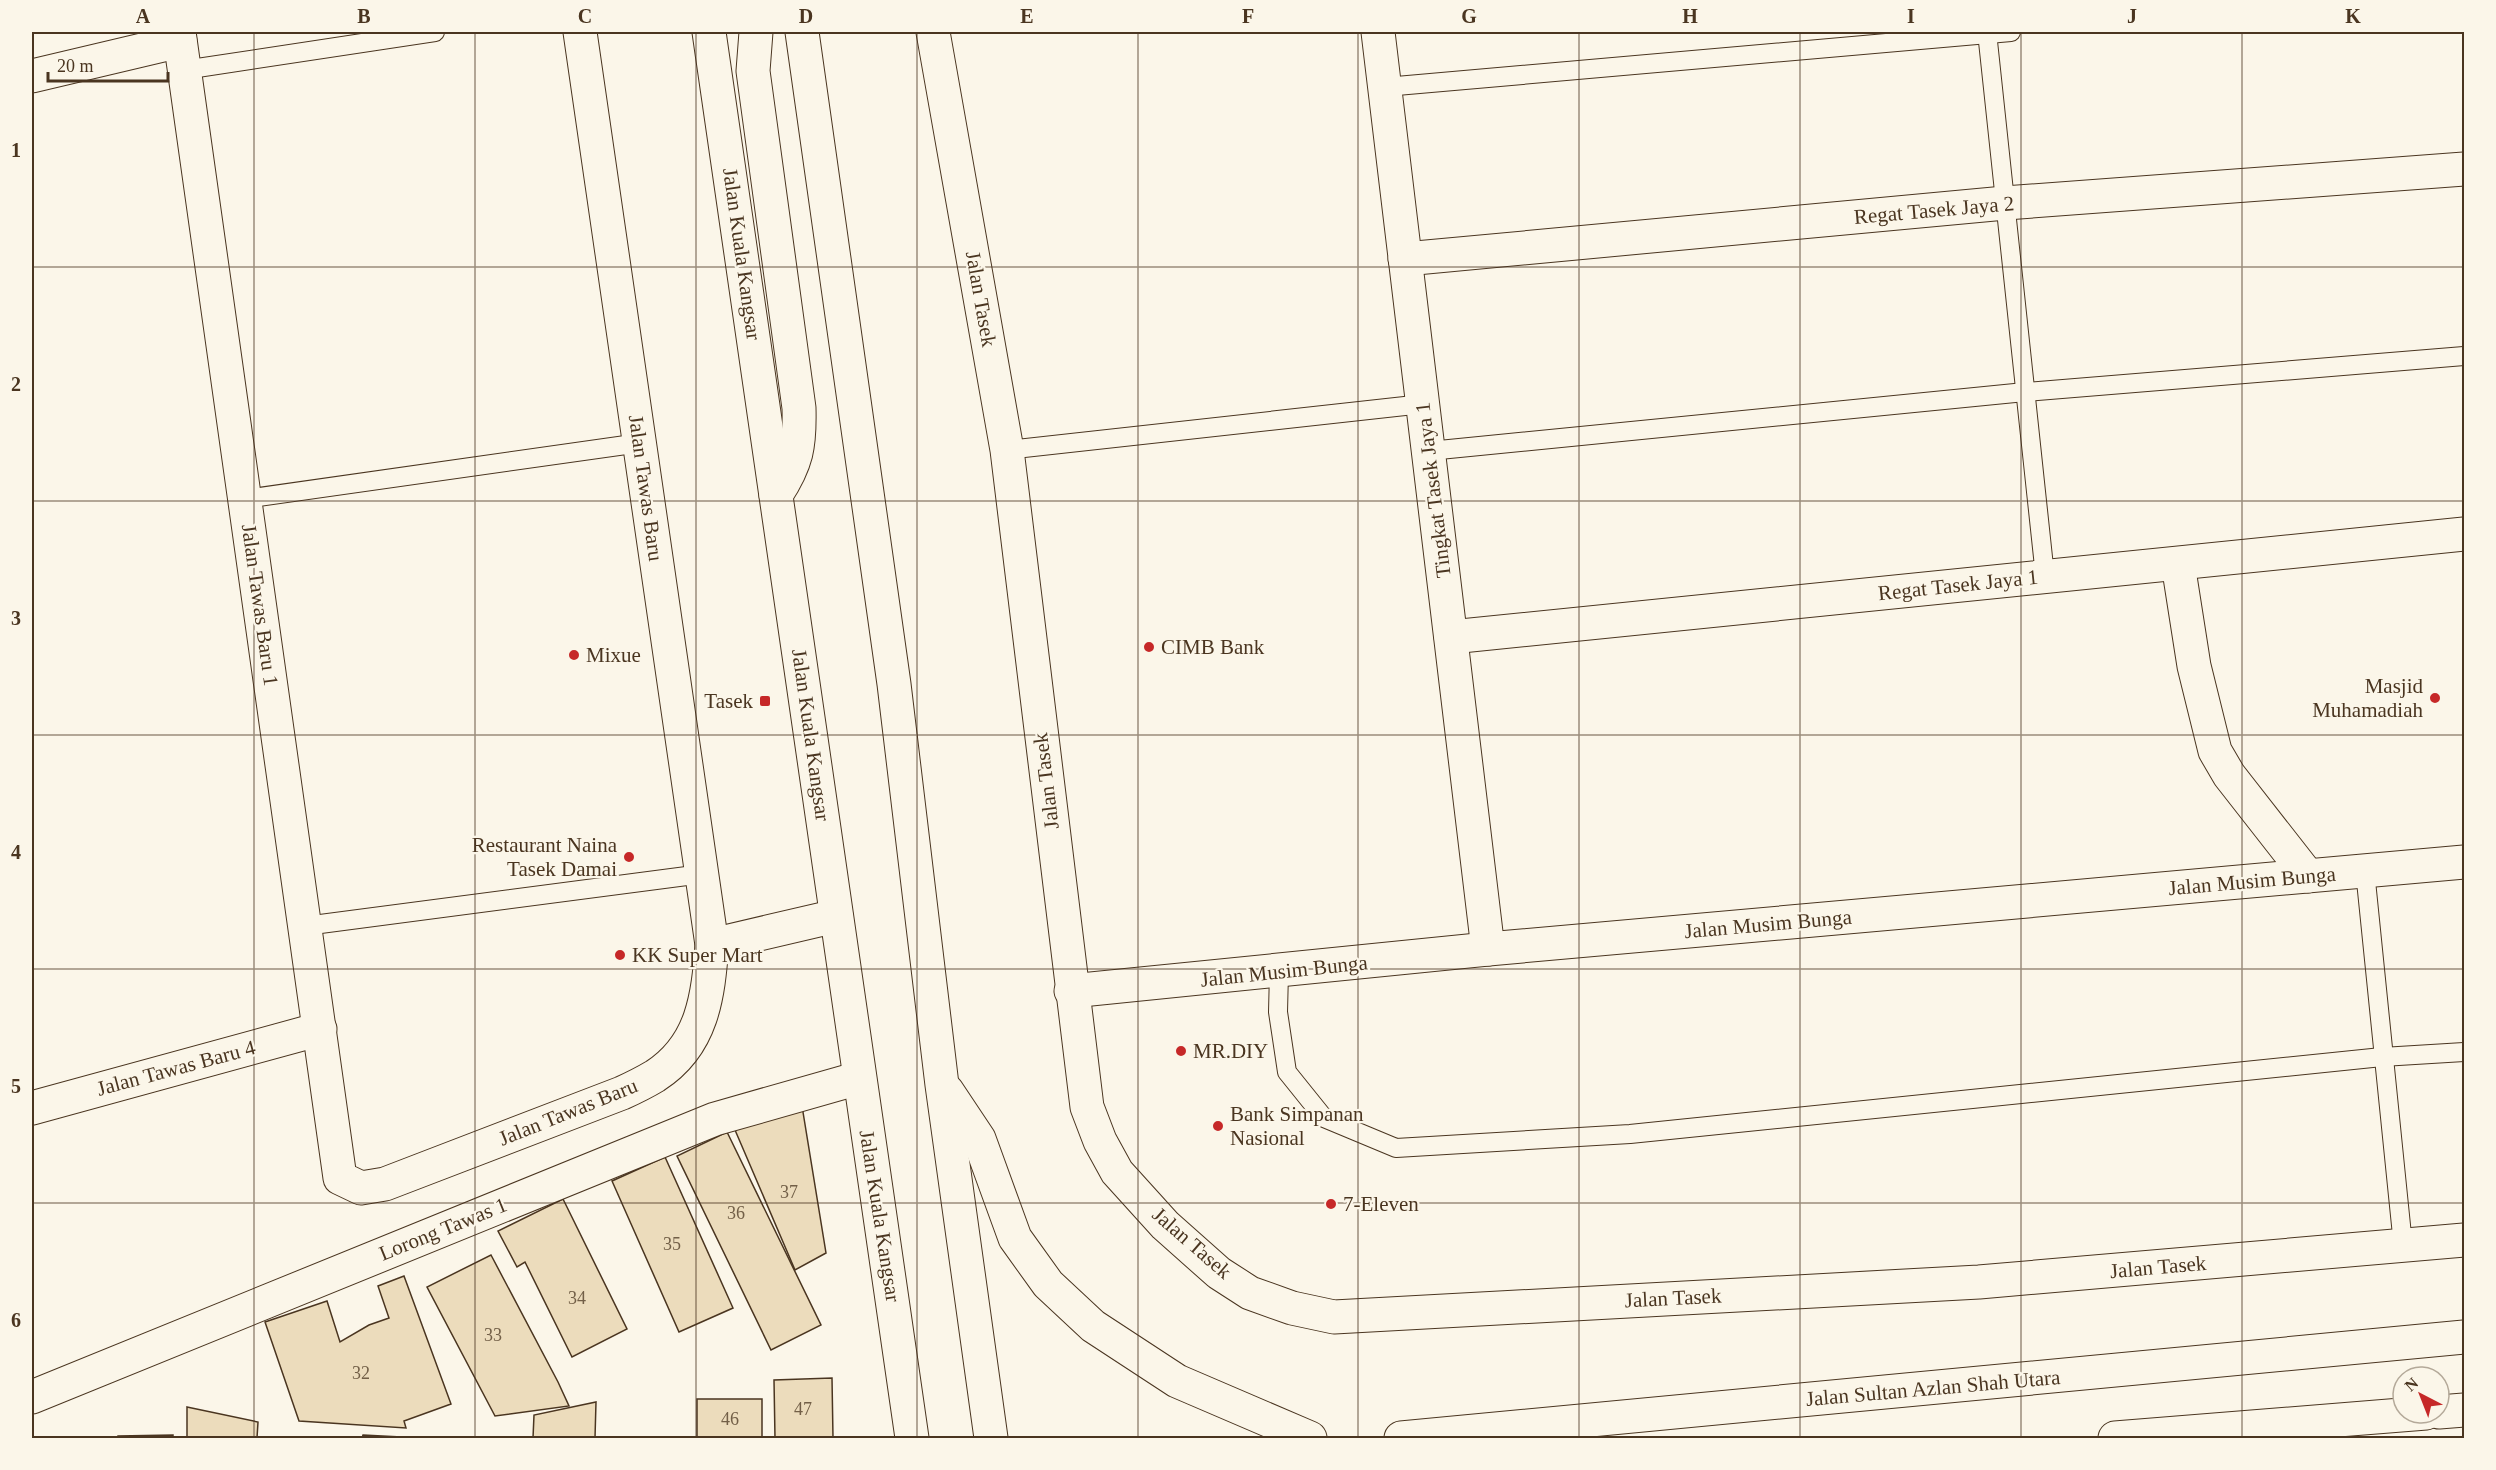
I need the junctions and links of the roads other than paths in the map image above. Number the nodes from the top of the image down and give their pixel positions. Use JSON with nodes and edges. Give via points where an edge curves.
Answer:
{"nodes":[{"id":1,"x":435,"y":32,"type":"edge"},
{"id":2,"x":580,"y":32,"type":"edge"},
{"id":3,"x":709,"y":32,"type":"edge"},
{"id":4,"x":756,"y":32,"type":"edge"},
{"id":5,"x":802,"y":32,"type":"edge"},
{"id":6,"x":933,"y":32,"type":"edge"},
{"id":7,"x":1378,"y":32,"type":"edge"},
{"id":8,"x":2011,"y":32,"type":"edge"},
{"id":9,"x":1987,"y":33,"type":"edge"},
{"id":10,"x":181,"y":47,"type":"edge"},
{"id":11,"x":32,"y":76,"type":"edge"},
{"id":12,"x":1384,"y":87,"type":"junction"},
{"id":13,"x":2464,"y":170,"type":"edge"},
{"id":14,"x":2005,"y":203,"type":"junction"},
{"id":15,"x":1405,"y":259,"type":"junction"},
{"id":16,"x":2464,"y":356,"type":"edge"},
{"id":17,"x":2025,"y":392,"type":"junction"},
{"id":18,"x":1423,"y":404,"type":"junction"},
{"id":19,"x":639,"y":443,"type":"junction"},
{"id":20,"x":1007,"y":450,"type":"junction"},
{"id":21,"x":1429,"y":451,"type":"junction"},
{"id":22,"x":777,"y":495,"type":"junction"},
{"id":23,"x":245,"y":499,"type":"junction"},
{"id":24,"x":2464,"y":534,"type":"edge"},
{"id":25,"x":2178,"y":564,"type":"junction"},
{"id":26,"x":2045,"y":576,"type":"junction"},
{"id":27,"x":1451,"y":637,"type":"junction"},
{"id":28,"x":2464,"y":862,"type":"edge"},
{"id":29,"x":2365,"y":871,"type":"junction"},
{"id":30,"x":702,"y":874,"type":"junction"},
{"id":31,"x":2308,"y":876,"type":"junction"},
{"id":32,"x":836,"y":916,"type":"junction"},
{"id":33,"x":305,"y":926,"type":"junction"},
{"id":34,"x":712,"y":945,"type":"junction"},
{"id":35,"x":1488,"y":949,"type":"junction"},
{"id":36,"x":1279,"y":972,"type":"junction"},
{"id":37,"x":1071,"y":991,"type":"junction"},
{"id":38,"x":320,"y":1029,"type":"junction"},
{"id":39,"x":2464,"y":1052,"type":"edge"},
{"id":40,"x":2382,"y":1057,"type":"junction"},
{"id":41,"x":859,"y":1078,"type":"junction"},
{"id":42,"x":942,"y":1085,"type":"junction"},
{"id":43,"x":32,"y":1108,"type":"edge"},
{"id":44,"x":340,"y":1178,"type":"joint"},
{"id":45,"x":2464,"y":1240,"type":"edge"},
{"id":46,"x":2403,"y":1245,"type":"junction"},
{"id":47,"x":2464,"y":1337,"type":"edge"},
{"id":48,"x":32,"y":1397,"type":"edge"},
{"id":49,"x":2391,"y":1416,"type":"edge"},
{"id":50,"x":912,"y":1438,"type":"edge"},
{"id":51,"x":991,"y":1438,"type":"edge"},
{"id":52,"x":1310,"y":1438,"type":"edge"},
{"id":53,"x":1401,"y":1438,"type":"edge"},
{"id":54,"x":2115,"y":1438,"type":"edge"}],
"edges":[{"from":1,"to":10,"type":"lane"},
{"from":2,"to":19,"type":"main road","name":"Jalan Tawas Baru"},
{"from":3,"to":22,"type":"main road","name":"Jalan Kuala Kangsar"},
{"from":4,"to":22,"type":"main road","via":[[753,71],[799,408],[800,441],[791,472]]},
{"from":5,"to":42,"type":"main road","via":[[894,684]]},
{"from":6,"to":20,"type":"main road","name":"Jalan Tasek"},
{"from":7,"to":12,"type":"main road","name":"Tingkat Tasek Jaya 1"},
{"from":8,"to":9,"type":"lane"},
{"from":9,"to":12,"type":"lane"},
{"from":9,"to":14,"type":"lane"},
{"from":10,"to":11,"type":"main road"},
{"from":10,"to":23,"type":"main road","name":"Jalan Tawas Baru 1"},
{"from":12,"to":15,"type":"main road","name":"Tingkat Tasek Jaya 1"},
{"from":13,"to":14,"type":"main road","name":"Regat Tasek Jaya 2"},
{"from":14,"to":15,"type":"main road","name":"Regat Tasek Jaya 2"},
{"from":14,"to":17,"type":"lane"},
{"from":15,"to":18,"type":"main road","name":"Tingkat Tasek Jaya 1"},
{"from":16,"to":17,"type":"lane"},
{"from":17,"to":21,"type":"lane"},
{"from":17,"to":26,"type":"lane"},
{"from":18,"to":20,"type":"lane"},
{"from":18,"to":21,"type":"main road","name":"Tingkat Tasek Jaya 1"},
{"from":19,"to":23,"type":"lane"},
{"from":19,"to":30,"type":"main road","name":"Jalan Tawas Baru"},
{"from":20,"to":37,"type":"main road","name":"Jalan Tasek"},
{"from":21,"to":27,"type":"main road","name":"Tingkat Tasek Jaya 1"},
{"from":22,"to":32,"type":"main road","name":"Jalan Kuala Kangsar"},
{"from":23,"to":33,"type":"main road","name":"Jalan Tawas Baru 1"},
{"from":24,"to":25,"type":"main road","name":"Regat Tasek Jaya 1"},
{"from":25,"to":26,"type":"main road","name":"Regat Tasek Jaya 1"},
{"from":25,"to":31,"type":"main road","via":[[2194,666],[2215,751],[2229,775]]},
{"from":26,"to":27,"type":"main road","name":"Regat Tasek Jaya 1"},
{"from":27,"to":35,"type":"main road","name":"Tingkat Tasek Jaya 1"},
{"from":28,"to":29,"type":"main road","name":"Jalan Musim Bunga"},
{"from":29,"to":31,"type":"main road","name":"Jalan Musim Bunga"},
{"from":29,"to":40,"type":"lane"},
{"from":30,"to":33,"type":"lane"},
{"from":30,"to":34,"type":"main road","name":"Jalan Tawas Baru"},
{"from":31,"to":35,"type":"main road","name":"Jalan Musim Bunga"},
{"from":32,"to":34,"type":"main road"},
{"from":32,"to":41,"type":"main road","name":"Jalan Kuala Kangsar"},
{"from":33,"to":38,"type":"main road","name":"Jalan Tawas Baru 1"},
{"from":34,"to":44,"type":"main road","name":"Jalan Tawas Baru","via":[[708,994],[695,1032],[675,1059],[656,1075],[622,1093],[385,1184],[361,1188]]},
{"from":35,"to":36,"type":"main road","name":"Jalan Musim Bunga"},
{"from":36,"to":37,"type":"main road","name":"Jalan Musim Bunga"},
{"from":36,"to":40,"type":"lane","via":[[1278,1012],[1287,1072],[1324,1118],[1396,1148],[1630,1134]]},
{"from":37,"to":46,"type":"main road","name":"Jalan Tasek","via":[[1087,1107],[1117,1172],[1165,1226],[1219,1273],[1250,1293],[1334,1317],[1979,1282]]},
{"from":38,"to":43,"type":"main road","name":"Jalan Tawas Baru 4"},
{"from":38,"to":44,"type":"main road","name":"Jalan Tawas Baru 1"},
{"from":39,"to":40,"type":"lane"},
{"from":40,"to":46,"type":"lane"},
{"from":41,"to":48,"type":"main road","name":"Lorong Tawas 1","via":[[715,1119]]},
{"from":41,"to":50,"type":"main road","name":"Jalan Kuala Kangsar"},
{"from":42,"to":51,"type":"main road"},
{"from":42,"to":52,"type":"main road","via":[[980,1139],[1014,1238],[1048,1284],[1093,1326],[1177,1381]]},
{"from":45,"to":46,"type":"main road","name":"Jalan Tasek"},
{"from":47,"to":53,"type":"main road","name":"Jalan Sultan Azlan Shah Utara"},
{"from":49,"to":54,"type":"main road"}]}
